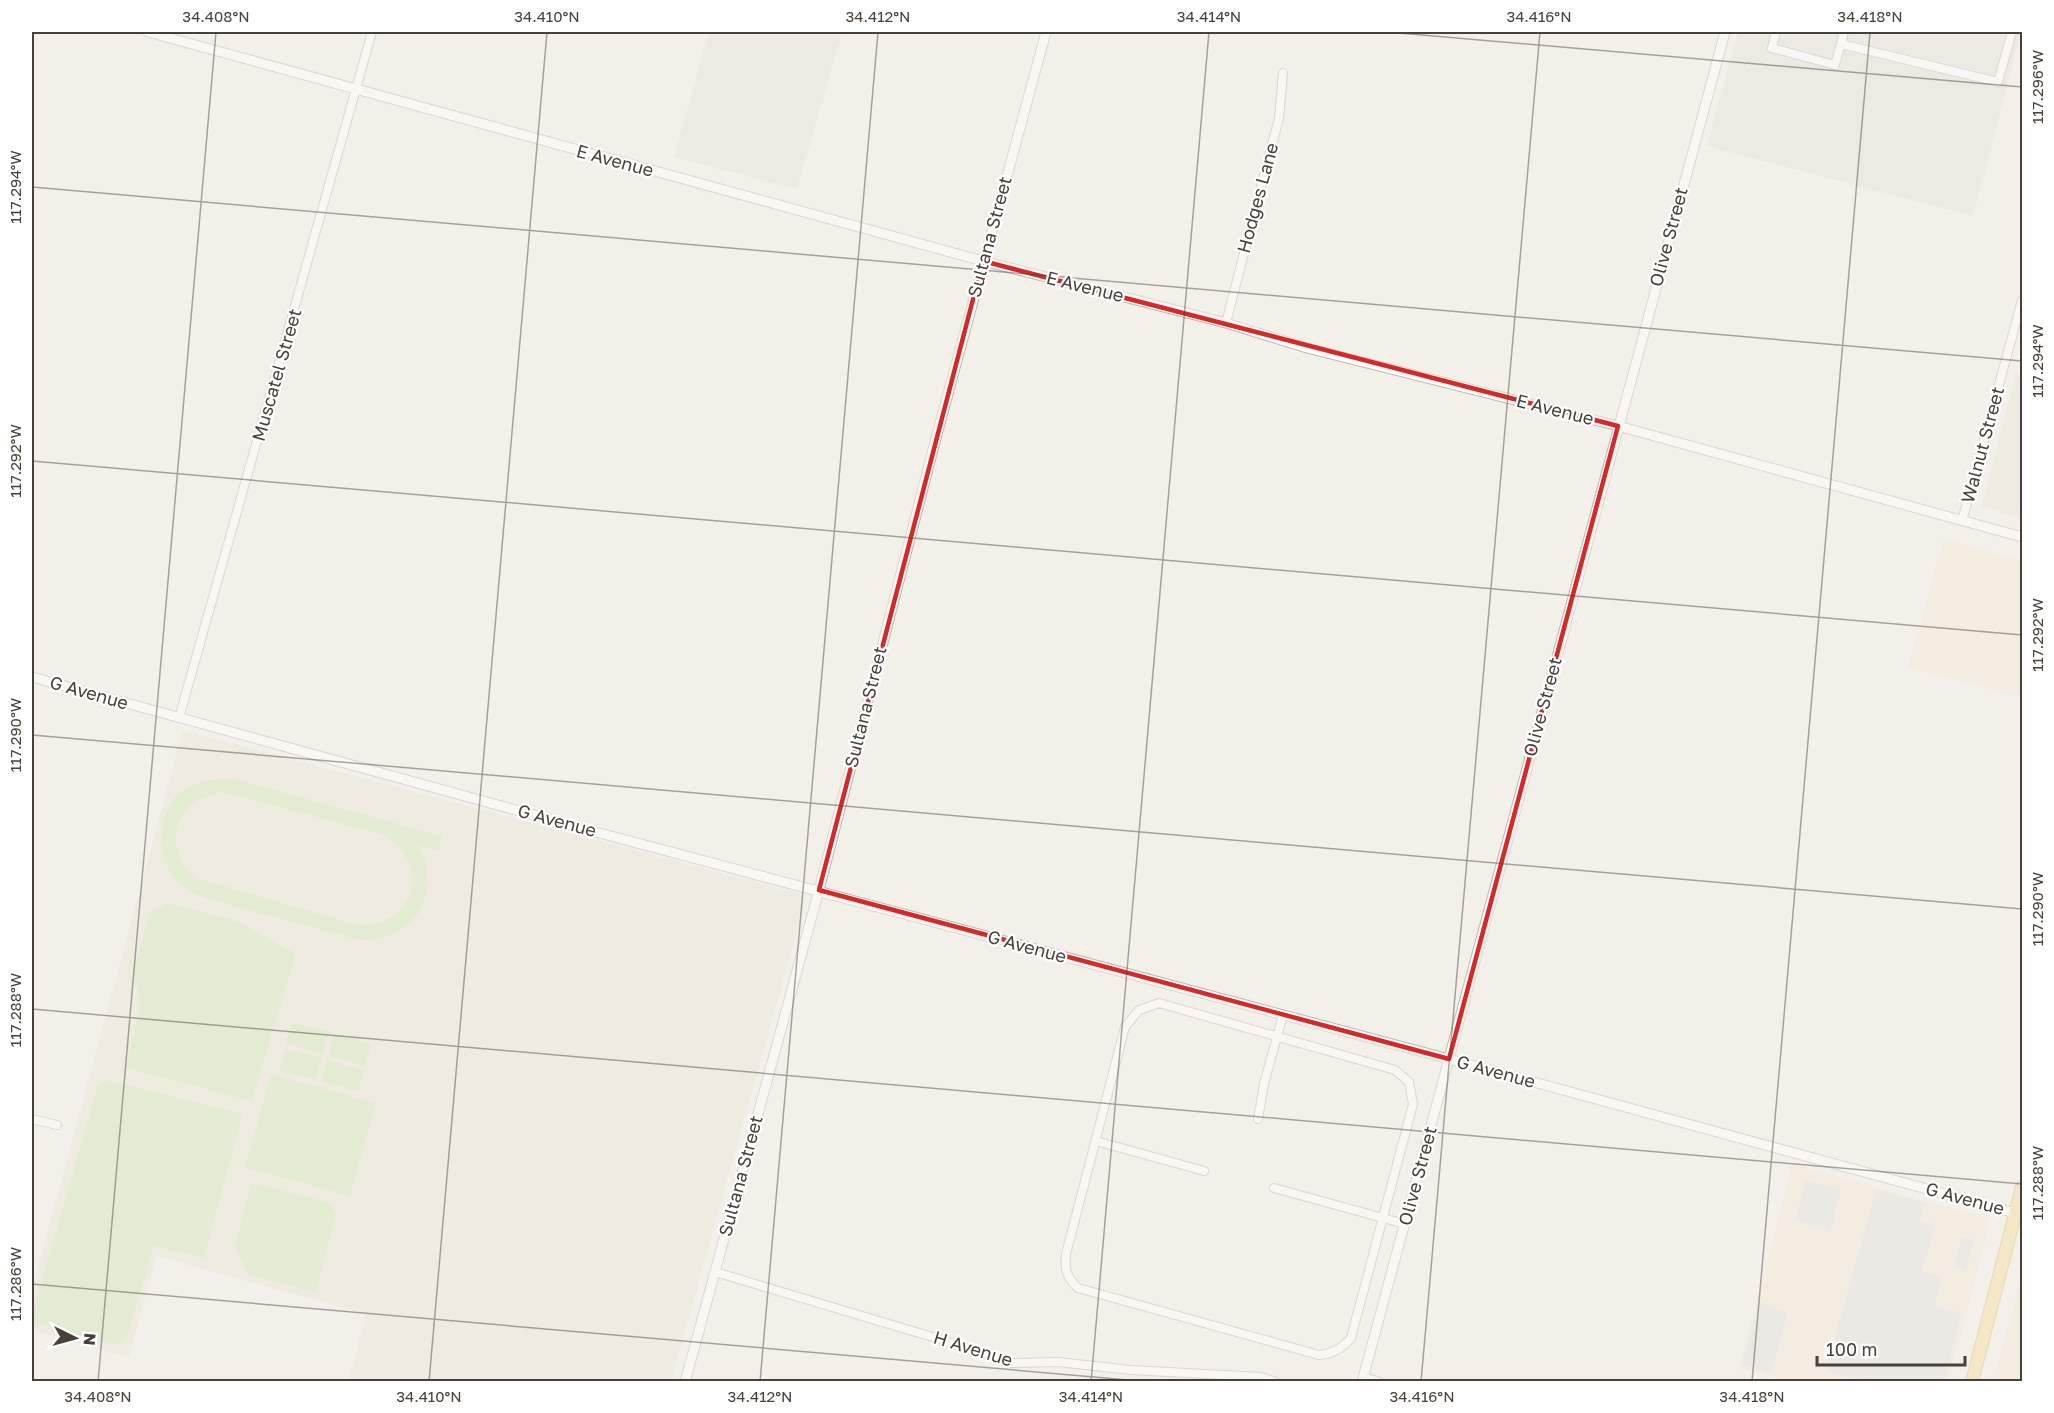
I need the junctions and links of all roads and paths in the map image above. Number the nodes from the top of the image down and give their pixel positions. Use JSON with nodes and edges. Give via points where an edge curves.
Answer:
{"nodes":[{"id":1,"x":148,"y":32,"type":"edge"},
{"id":2,"x":372,"y":32,"type":"edge"},
{"id":3,"x":1046,"y":32,"type":"edge"},
{"id":4,"x":1725,"y":32,"type":"edge"},
{"id":5,"x":1776,"y":32,"type":"edge"},
{"id":6,"x":1844,"y":32,"type":"edge"},
{"id":7,"x":2012,"y":32,"type":"edge"},
{"id":8,"x":1841,"y":44,"type":"junction"},
{"id":9,"x":1283,"y":73,"type":"dead end"},
{"id":10,"x":357,"y":90,"type":"junction"},
{"id":11,"x":983,"y":261,"type":"junction"},
{"id":12,"x":2022,"y":300,"type":"edge"},
{"id":13,"x":1226,"y":323,"type":"junction"},
{"id":14,"x":1618,"y":426,"type":"junction"},
{"id":15,"x":1962,"y":521,"type":"junction"},
{"id":16,"x":2022,"y":537,"type":"edge"},
{"id":17,"x":32,"y":677,"type":"edge"},
{"id":18,"x":179,"y":718,"type":"junction"},
{"id":19,"x":819,"y":890,"type":"junction"},
{"id":20,"x":1283,"y":1015,"type":"junction"},
{"id":21,"x":1277,"y":1035,"type":"junction"},
{"id":22,"x":1449,"y":1059,"type":"junction"},
{"id":23,"x":32,"y":1119,"type":"edge"},
{"id":24,"x":1258,"y":1119,"type":"dead end"},
{"id":25,"x":57,"y":1125,"type":"dead end"},
{"id":26,"x":1096,"y":1141,"type":"junction"},
{"id":27,"x":1204,"y":1171,"type":"dead end"},
{"id":28,"x":2022,"y":1187,"type":"edge"},
{"id":29,"x":1274,"y":1188,"type":"dead end"},
{"id":30,"x":2019,"y":1214,"type":"edge"},
{"id":31,"x":1382,"y":1218,"type":"junction"},
{"id":32,"x":1405,"y":1224,"type":"junction"},
{"id":33,"x":715,"y":1272,"type":"junction"},
{"id":34,"x":1363,"y":1379,"type":"edge"},
{"id":35,"x":685,"y":1382,"type":"edge"},
{"id":36,"x":1276,"y":1382,"type":"edge"},
{"id":37,"x":1380,"y":1382,"type":"edge"},
{"id":38,"x":1972,"y":1382,"type":"edge"}],
"edges":[{"from":1,"to":10,"type":"street","name":"E Avenue"},
{"from":2,"to":10,"type":"street","name":"Muscatel Street"},
{"from":3,"to":11,"type":"street","name":"Sultana Street"},
{"from":4,"to":14,"type":"street","name":"Olive Street"},
{"from":5,"to":8,"type":"street","via":[[1772,48],[1835,65]]},
{"from":6,"to":8,"type":"street"},
{"from":7,"to":8,"type":"street","via":[[1998,82]]},
{"from":9,"to":13,"type":"street","name":"Hodges Lane","via":[[1279,118]]},
{"from":10,"to":11,"type":"street","name":"E Avenue"},
{"from":10,"to":18,"type":"street","name":"Muscatel Street"},
{"from":11,"to":13,"type":"street","name":"E Avenue"},
{"from":11,"to":19,"type":"street","name":"Sultana Street"},
{"from":12,"to":15,"type":"street","name":"Walnut Street"},
{"from":13,"to":14,"type":"street","name":"E Avenue","via":[[1307,348]]},
{"from":14,"to":15,"type":"street","name":"E Avenue"},
{"from":14,"to":22,"type":"street","name":"Olive Street"},
{"from":15,"to":16,"type":"street","name":"E Avenue"},
{"from":17,"to":18,"type":"street","name":"G Avenue"},
{"from":18,"to":19,"type":"street","name":"G Avenue"},
{"from":19,"to":20,"type":"street","name":"G Avenue"},
{"from":19,"to":33,"type":"street","name":"Sultana Street"},
{"from":20,"to":21,"type":"street"},
{"from":20,"to":22,"type":"street","name":"G Avenue"},
{"from":21,"to":24,"type":"street"},
{"from":21,"to":26,"type":"street","via":[[1159,1003],[1138,1010],[1125,1027]]},
{"from":21,"to":31,"type":"street","via":[[1395,1070],[1409,1082],[1413,1104]]},
{"from":22,"to":30,"type":"street","name":"G Avenue"},
{"from":22,"to":32,"type":"street","name":"Olive Street"},
{"from":23,"to":25,"type":"street"},
{"from":26,"to":27,"type":"street"},
{"from":26,"to":31,"type":"street","via":[[1066,1254],[1069,1280],[1078,1288],[1319,1355],[1342,1348],[1351,1338]]},
{"from":28,"to":30,"type":"main road"},
{"from":29,"to":31,"type":"street"},
{"from":30,"to":38,"type":"main road"},
{"from":31,"to":32,"type":"street"},
{"from":32,"to":34,"type":"street","name":"Olive Street"},
{"from":33,"to":35,"type":"street","name":"Sultana Street"},
{"from":33,"to":36,"type":"street","name":"H Avenue","via":[[1011,1363],[1058,1362],[1261,1377]]},
{"from":34,"to":37,"type":"street"}]}
